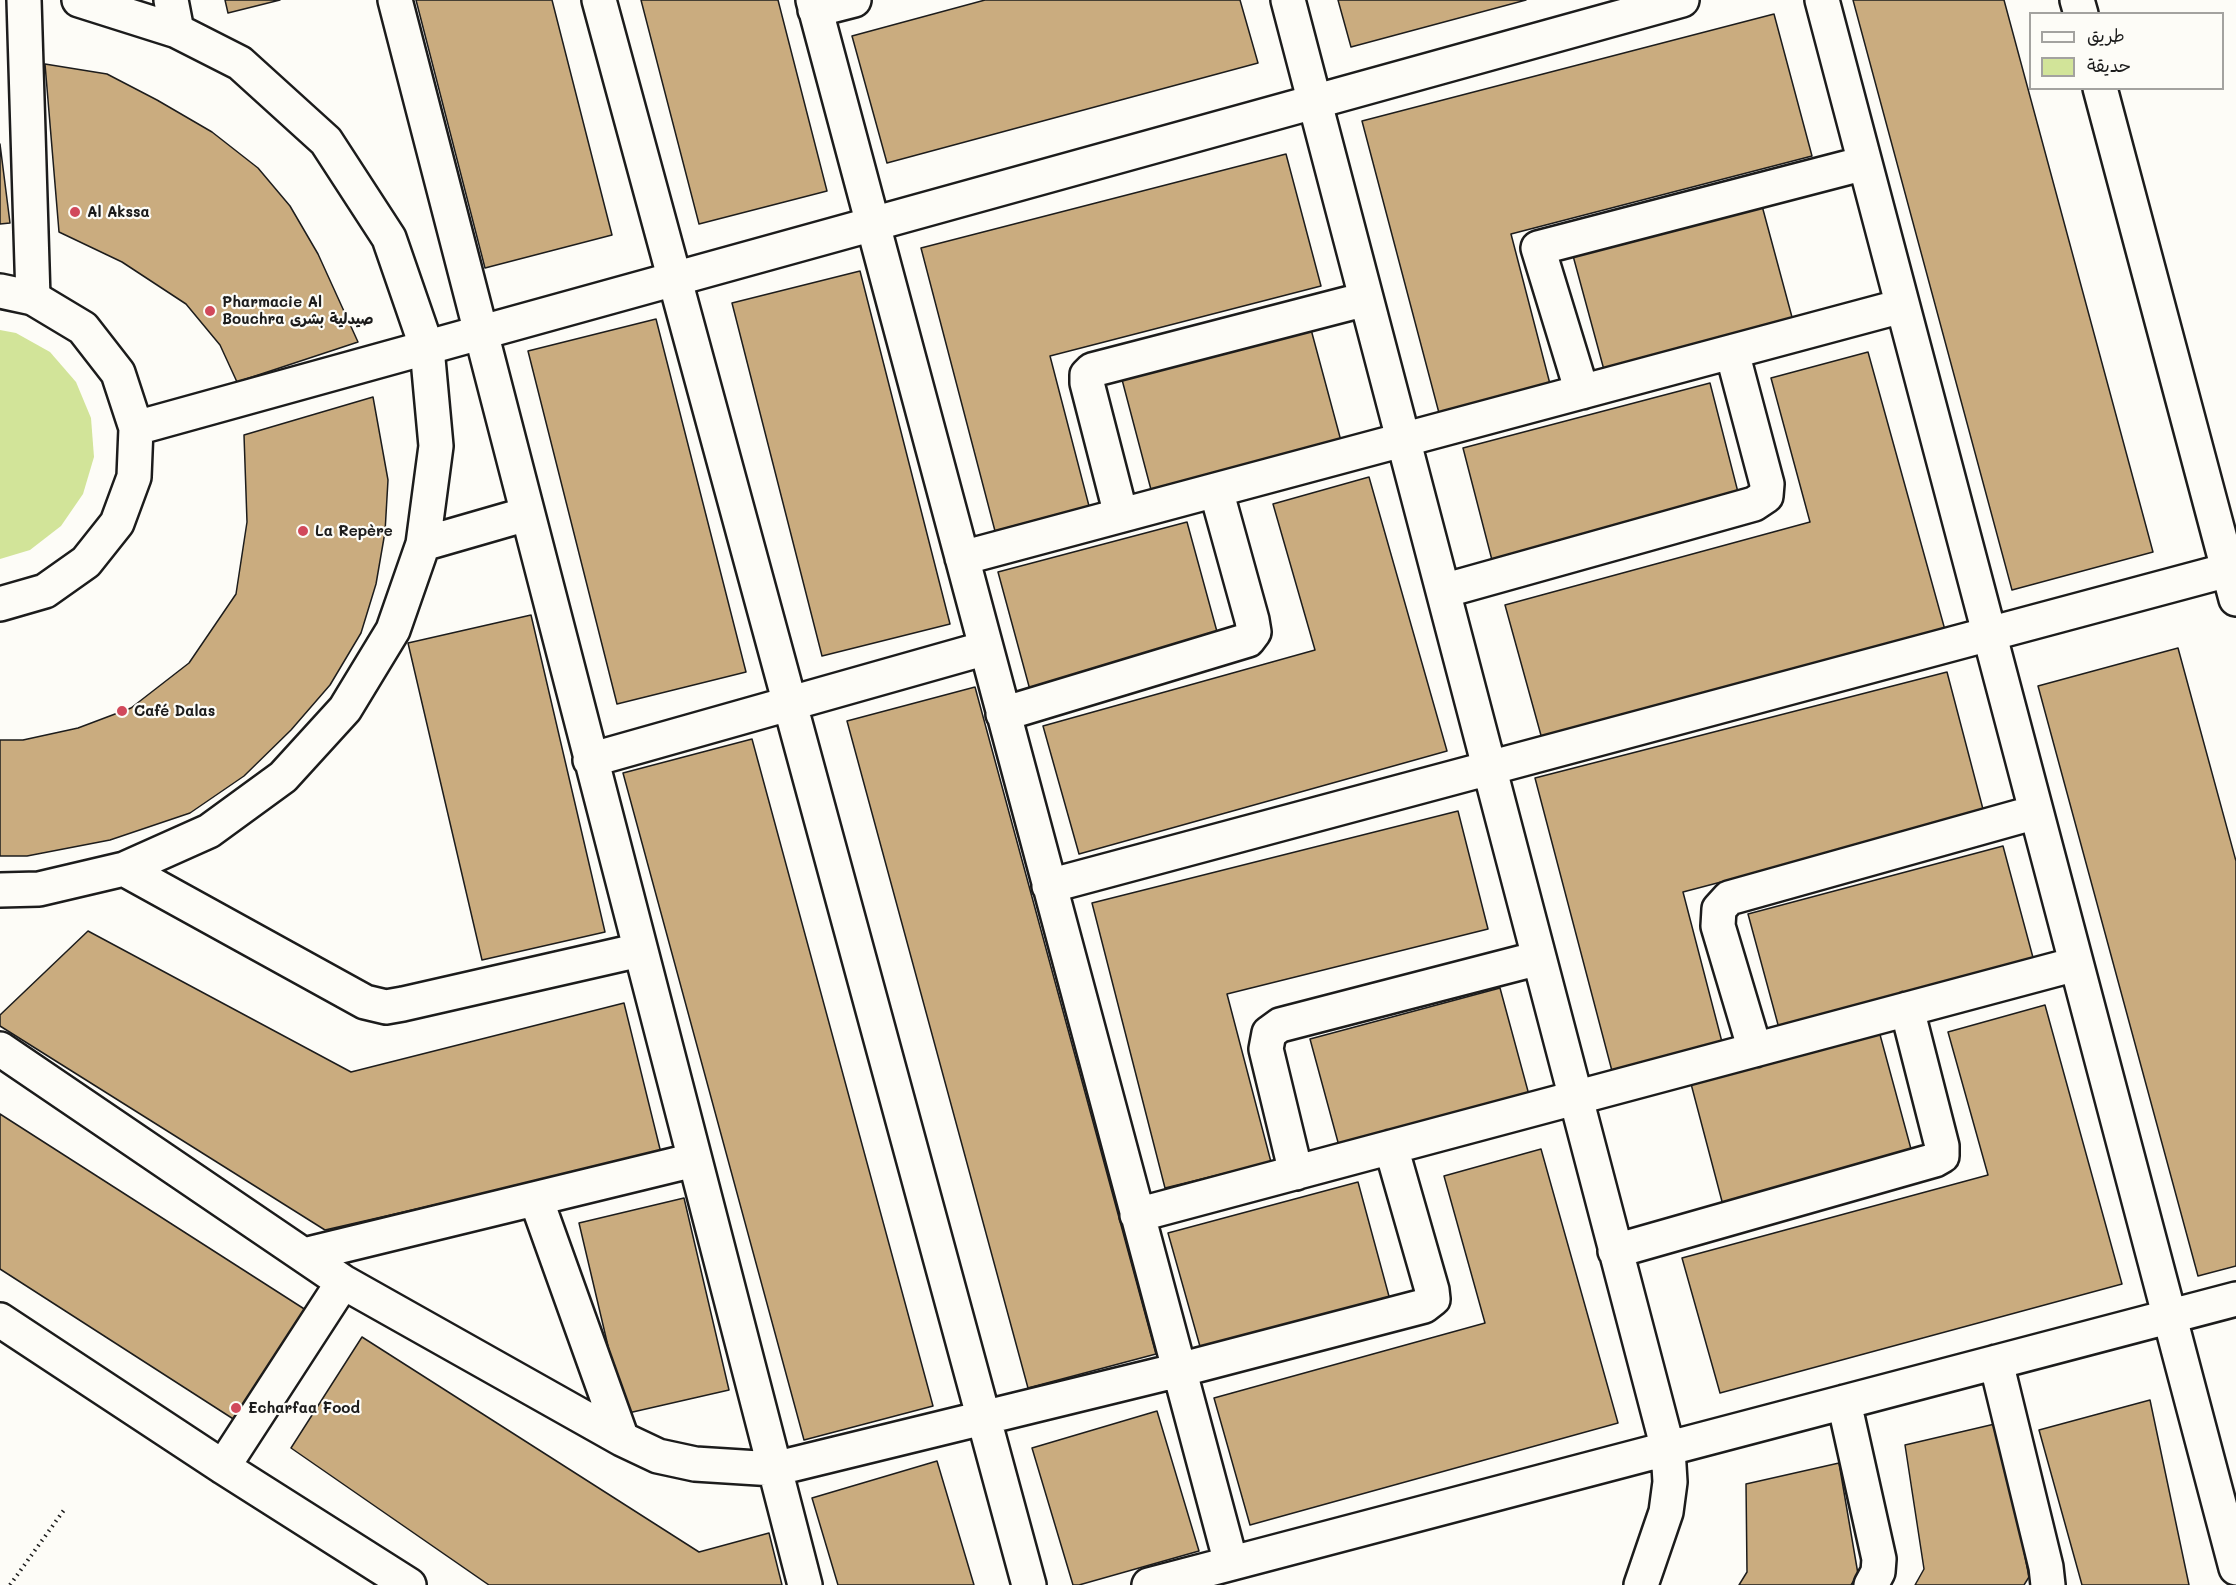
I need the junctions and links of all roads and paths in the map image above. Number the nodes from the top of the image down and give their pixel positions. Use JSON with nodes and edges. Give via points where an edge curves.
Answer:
{"nodes":[{"id":1,"x":24,"y":0,"type":"edge"},
{"id":2,"x":79,"y":0,"type":"edge"},
{"id":3,"x":395,"y":0,"type":"edge"},
{"id":4,"x":599,"y":0,"type":"edge"},
{"id":5,"x":854,"y":0,"type":"edge"},
{"id":6,"x":1288,"y":0,"type":"edge"},
{"id":7,"x":1682,"y":0,"type":"edge"},
{"id":8,"x":1822,"y":0,"type":"edge"},
{"id":9,"x":814,"y":5,"type":"edge"},
{"id":10,"x":174,"y":15,"type":"edge"},
{"id":11,"x":2101,"y":90,"type":"edge"},
{"id":12,"x":1314,"y":102,"type":"junction"},
{"id":13,"x":1865,"y":163,"type":"junction"},
{"id":14,"x":872,"y":224,"type":"junction"},
{"id":15,"x":675,"y":279,"type":"junction"},
{"id":16,"x":0,"y":291,"type":"edge"},
{"id":17,"x":33,"y":298,"type":"junction"},
{"id":18,"x":1366,"y":299,"type":"junction"},
{"id":19,"x":1902,"y":306,"type":"junction"},
{"id":20,"x":480,"y":333,"type":"junction"},
{"id":21,"x":427,"y":348,"type":"junction"},
{"id":22,"x":1732,"y":352,"type":"junction"},
{"id":23,"x":1582,"y":392,"type":"junction"},
{"id":24,"x":136,"y":428,"type":"junction"},
{"id":25,"x":1403,"y":440,"type":"junction"},
{"id":26,"x":1216,"y":490,"type":"junction"},
{"id":27,"x":527,"y":514,"type":"junction"},
{"id":28,"x":1122,"y":515,"type":"junction"},
{"id":29,"x":423,"y":544,"type":"junction"},
{"id":30,"x":962,"y":558,"type":"junction"},
{"id":31,"x":2232,"y":584,"type":"edge"},
{"id":32,"x":1443,"y":591,"type":"junction"},
{"id":33,"x":0,"y":604,"type":"edge"},
{"id":34,"x":1989,"y":634,"type":"junction"},
{"id":35,"x":986,"y":648,"type":"junction"},
{"id":36,"x":790,"y":703,"type":"junction"},
{"id":37,"x":1003,"y":714,"type":"junction"},
{"id":38,"x":590,"y":760,"type":"junction"},
{"id":39,"x":1489,"y":768,"type":"junction"},
{"id":40,"x":2036,"y":812,"type":"junction"},
{"id":41,"x":124,"y":869,"type":"junction"},
{"id":42,"x":1049,"y":886,"type":"junction"},
{"id":43,"x":0,"y":890,"type":"edge"},
{"id":44,"x":640,"y":950,"type":"junction"},
{"id":45,"x":1539,"y":958,"type":"junction"},
{"id":46,"x":2076,"y":964,"type":"junction"},
{"id":47,"x":1907,"y":1009,"type":"junction"},
{"id":48,"x":0,"y":1049,"type":"edge"},
{"id":49,"x":1755,"y":1050,"type":"junction"},
{"id":50,"x":1575,"y":1098,"type":"junction"},
{"id":51,"x":1391,"y":1147,"type":"junction"},
{"id":52,"x":694,"y":1160,"type":"junction"},
{"id":53,"x":1296,"y":1173,"type":"junction"},
{"id":54,"x":536,"y":1199,"type":"junction"},
{"id":55,"x":1137,"y":1215,"type":"junction"},
{"id":56,"x":1615,"y":1251,"type":"junction"},
{"id":57,"x":304,"y":1255,"type":"junction"},
{"id":58,"x":343,"y":1282,"type":"junction"},
{"id":59,"x":2236,"y":1299,"type":"edge"},
{"id":60,"x":2170,"y":1317,"type":"junction"},
{"id":61,"x":0,"y":1320,"type":"edge"},
{"id":62,"x":1996,"y":1362,"type":"junction"},
{"id":63,"x":1179,"y":1370,"type":"junction"},
{"id":64,"x":1844,"y":1402,"type":"junction"},
{"id":65,"x":983,"y":1418,"type":"junction"},
{"id":66,"x":622,"y":1440,"type":"junction"},
{"id":67,"x":1668,"y":1449,"type":"junction"},
{"id":68,"x":223,"y":1467,"type":"junction"},
{"id":69,"x":774,"y":1469,"type":"junction"},
{"id":70,"x":64,"y":1510,"type":"dead end"},
{"id":71,"x":1231,"y":1563,"type":"junction"},
{"id":72,"x":2236,"y":1568,"type":"edge"},
{"id":73,"x":10,"y":1585,"type":"edge"},
{"id":74,"x":409,"y":1585,"type":"edge"},
{"id":75,"x":805,"y":1585,"type":"edge"},
{"id":76,"x":1029,"y":1585,"type":"edge"},
{"id":77,"x":1149,"y":1585,"type":"edge"},
{"id":78,"x":1641,"y":1585,"type":"edge"},
{"id":79,"x":1871,"y":1585,"type":"edge"},
{"id":80,"x":2048,"y":1585,"type":"edge"}],
"edges":[{"from":1,"to":17,"type":"street"},
{"from":2,"to":10,"type":"street"},
{"from":3,"to":20,"type":"street"},
{"from":4,"to":15,"type":"street"},
{"from":5,"to":9,"type":"street"},
{"from":6,"to":12,"type":"street"},
{"from":7,"to":12,"type":"street"},
{"from":8,"to":13,"type":"street"},
{"from":9,"to":14,"type":"street"},
{"from":10,"to":21,"type":"street","via":[[240,63],[326,141],[389,238]]},
{"from":11,"to":31,"type":"street"},
{"from":12,"to":14,"type":"street"},
{"from":12,"to":18,"type":"street"},
{"from":13,"to":19,"type":"street"},
{"from":13,"to":23,"type":"street","via":[[1538,248]]},
{"from":14,"to":15,"type":"street"},
{"from":14,"to":30,"type":"street"},
{"from":15,"to":20,"type":"street"},
{"from":15,"to":36,"type":"street"},
{"from":16,"to":17,"type":"street"},
{"from":17,"to":24,"type":"street","via":[[83,328],[118,373]]},
{"from":18,"to":25,"type":"street"},
{"from":18,"to":28,"type":"street","via":[[1092,370],[1087,383]]},
{"from":19,"to":22,"type":"street"},
{"from":19,"to":34,"type":"street"},
{"from":20,"to":21,"type":"street"},
{"from":20,"to":27,"type":"street"},
{"from":21,"to":24,"type":"street"},
{"from":21,"to":29,"type":"street","via":[[436,446]]},
{"from":22,"to":23,"type":"street"},
{"from":22,"to":32,"type":"street","via":[[1767,484],[1766,496],[1754,504]]},
{"from":23,"to":25,"type":"street"},
{"from":24,"to":33,"type":"street","via":[[134,477],[111,531],[86,562],[45,591]]},
{"from":25,"to":26,"type":"street"},
{"from":25,"to":32,"type":"street"},
{"from":26,"to":28,"type":"street"},
{"from":26,"to":37,"type":"street","via":[[1252,620],[1254,632],[1248,640]]},
{"from":27,"to":29,"type":"street"},
{"from":27,"to":38,"type":"street"},
{"from":28,"to":30,"type":"street"},
{"from":29,"to":41,"type":"street","via":[[393,630],[345,709],[283,777],[209,831]]},
{"from":30,"to":35,"type":"street"},
{"from":31,"to":34,"type":"street"},
{"from":32,"to":39,"type":"street"},
{"from":34,"to":39,"type":"street"},
{"from":34,"to":40,"type":"street"},
{"from":35,"to":36,"type":"street"},
{"from":35,"to":37,"type":"street"},
{"from":36,"to":38,"type":"street"},
{"from":36,"to":65,"type":"street"},
{"from":37,"to":42,"type":"street"},
{"from":38,"to":44,"type":"street"},
{"from":39,"to":42,"type":"street"},
{"from":39,"to":45,"type":"street"},
{"from":40,"to":46,"type":"street"},
{"from":40,"to":49,"type":"street","via":[[1729,898],[1719,909],[1718,927]]},
{"from":41,"to":43,"type":"street","via":[[39,889]]},
{"from":41,"to":44,"type":"street","via":[[365,1002],[386,1006]]},
{"from":42,"to":55,"type":"street"},
{"from":44,"to":52,"type":"street"},
{"from":45,"to":50,"type":"street"},
{"from":45,"to":53,"type":"street","via":[[1280,1025],[1269,1033],[1266,1049]]},
{"from":46,"to":47,"type":"street"},
{"from":46,"to":60,"type":"street"},
{"from":47,"to":49,"type":"street"},
{"from":47,"to":56,"type":"street","via":[[1942,1156]]},
{"from":48,"to":57,"type":"street"},
{"from":49,"to":50,"type":"street"},
{"from":50,"to":51,"type":"street"},
{"from":50,"to":56,"type":"street"},
{"from":51,"to":53,"type":"street"},
{"from":51,"to":63,"type":"street","via":[[1433,1299],[1424,1306]]},
{"from":52,"to":54,"type":"street"},
{"from":52,"to":69,"type":"street"},
{"from":53,"to":55,"type":"street"},
{"from":54,"to":57,"type":"street"},
{"from":54,"to":66,"type":"street"},
{"from":55,"to":63,"type":"street"},
{"from":56,"to":67,"type":"street"},
{"from":57,"to":58,"type":"street"},
{"from":58,"to":66,"type":"street"},
{"from":58,"to":68,"type":"street"},
{"from":59,"to":60,"type":"street"},
{"from":60,"to":62,"type":"street"},
{"from":60,"to":72,"type":"street"},
{"from":61,"to":68,"type":"street"},
{"from":62,"to":64,"type":"street"},
{"from":62,"to":80,"type":"street"},
{"from":63,"to":65,"type":"street"},
{"from":63,"to":71,"type":"street"},
{"from":64,"to":67,"type":"street"},
{"from":64,"to":79,"type":"street","via":[[1879,1559]]},
{"from":65,"to":69,"type":"street"},
{"from":65,"to":76,"type":"street"},
{"from":66,"to":69,"type":"street","via":[[658,1456],[695,1464]]},
{"from":67,"to":71,"type":"street"},
{"from":67,"to":78,"type":"street","via":[[1670,1482],[1666,1512]]},
{"from":68,"to":74,"type":"street"},
{"from":69,"to":75,"type":"street"},
{"from":70,"to":73,"type":"path"},
{"from":71,"to":77,"type":"street"}]}
